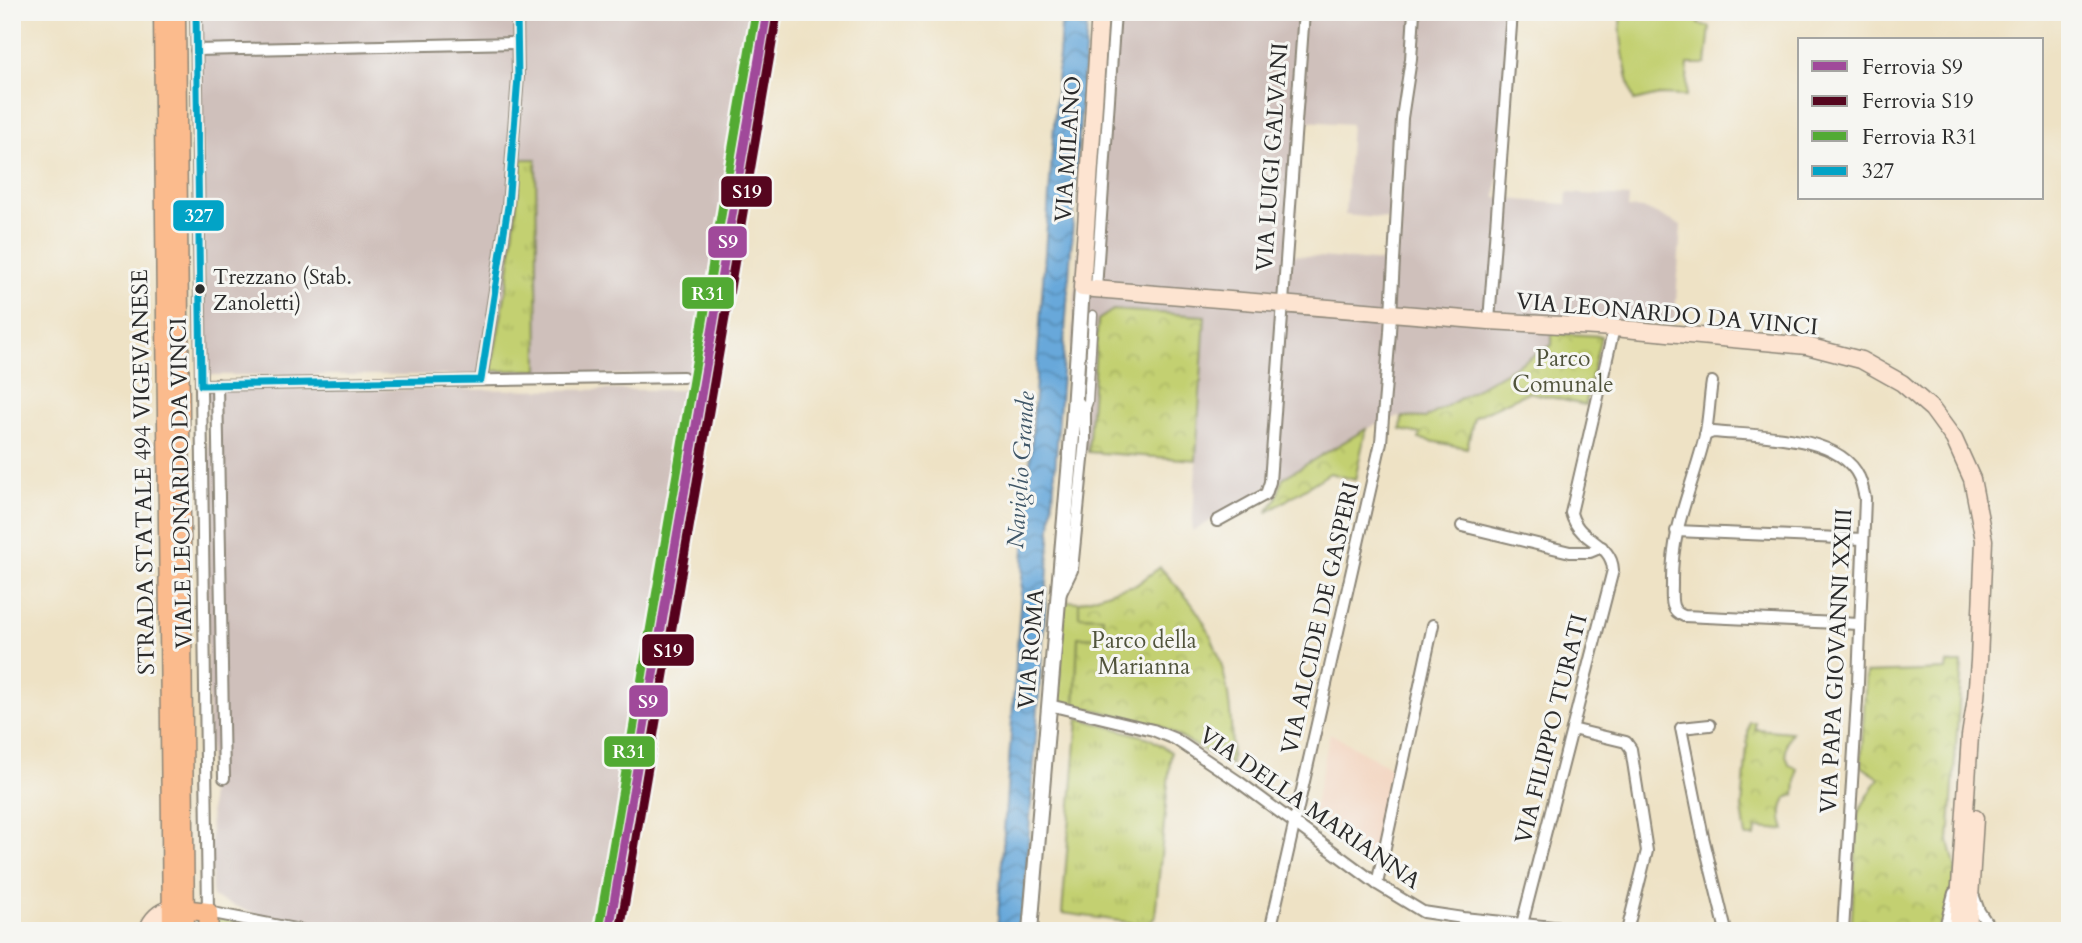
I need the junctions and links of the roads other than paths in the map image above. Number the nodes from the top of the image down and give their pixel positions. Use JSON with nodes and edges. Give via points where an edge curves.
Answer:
{"nodes":[{"id":1,"x":163,"y":12,"type":"edge"},
{"id":2,"x":176,"y":12,"type":"edge"},
{"id":3,"x":196,"y":12,"type":"edge"},
{"id":4,"x":517,"y":12,"type":"edge"},
{"id":5,"x":1100,"y":12,"type":"edge"},
{"id":6,"x":1115,"y":12,"type":"edge"},
{"id":7,"x":1304,"y":12,"type":"edge"},
{"id":8,"x":1415,"y":12,"type":"edge"},
{"id":9,"x":1512,"y":12,"type":"edge"},
{"id":10,"x":517,"y":43,"type":"junction"},
{"id":11,"x":196,"y":50,"type":"junction"},
{"id":12,"x":1089,"y":289,"type":"junction"},
{"id":13,"x":1282,"y":304,"type":"junction"},
{"id":14,"x":1391,"y":312,"type":"junction"},
{"id":15,"x":1093,"y":315,"type":"dead end"},
{"id":16,"x":1489,"y":321,"type":"junction"},
{"id":17,"x":1615,"y":328,"type":"junction"},
{"id":18,"x":683,"y":377,"type":"dead end"},
{"id":19,"x":481,"y":380,"type":"junction"},
{"id":20,"x":1712,"y":382,"type":"dead end"},
{"id":21,"x":217,"y":384,"type":"junction"},
{"id":22,"x":201,"y":385,"type":"junction"},
{"id":23,"x":1074,"y":397,"type":"junction"},
{"id":24,"x":1085,"y":410,"type":"junction"},
{"id":25,"x":1705,"y":435,"type":"junction"},
{"id":26,"x":1217,"y":522,"type":"dead end"},
{"id":27,"x":1462,"y":526,"type":"dead end"},
{"id":28,"x":1676,"y":531,"type":"junction"},
{"id":29,"x":1863,"y":539,"type":"junction"},
{"id":30,"x":1602,"y":547,"type":"junction"},
{"id":31,"x":1058,"y":600,"type":"junction"},
{"id":32,"x":1860,"y":624,"type":"junction"},
{"id":33,"x":1433,"y":625,"type":"dead end"},
{"id":34,"x":1976,"y":698,"type":"junction"},
{"id":35,"x":1049,"y":705,"type":"junction"},
{"id":36,"x":1710,"y":725,"type":"dead end"},
{"id":37,"x":1572,"y":729,"type":"junction"},
{"id":38,"x":224,"y":778,"type":"dead end"},
{"id":39,"x":1294,"y":824,"type":"junction"},
{"id":40,"x":1961,"y":860,"type":"junction"},
{"id":41,"x":1972,"y":876,"type":"junction"},
{"id":42,"x":1377,"y":884,"type":"junction"},
{"id":43,"x":178,"y":908,"type":"junction"},
{"id":44,"x":208,"y":912,"type":"junction"},
{"id":45,"x":1522,"y":924,"type":"junction"},
{"id":46,"x":285,"y":928,"type":"junction"},
{"id":47,"x":146,"y":929,"type":"edge"},
{"id":48,"x":172,"y":931,"type":"edge"},
{"id":49,"x":185,"y":931,"type":"edge"},
{"id":50,"x":209,"y":931,"type":"edge"},
{"id":51,"x":258,"y":931,"type":"edge"},
{"id":52,"x":305,"y":931,"type":"edge"},
{"id":53,"x":1030,"y":931,"type":"edge"},
{"id":54,"x":1270,"y":931,"type":"edge"},
{"id":55,"x":1593,"y":931,"type":"edge"},
{"id":56,"x":1627,"y":931,"type":"edge"},
{"id":57,"x":1726,"y":931,"type":"edge"},
{"id":58,"x":1843,"y":931,"type":"edge"},
{"id":59,"x":1944,"y":931,"type":"edge"},
{"id":60,"x":1957,"y":931,"type":"edge"},
{"id":61,"x":1968,"y":931,"type":"edge"},
{"id":62,"x":1992,"y":931,"type":"edge"}],
"edges":[{"from":1,"to":43,"type":"main road","name":"STRADA STATALE 494 VIGEVANESE"},
{"from":2,"to":43,"type":"main road","name":"STRADA STATALE 494 VIGEVANESE"},
{"from":3,"to":11,"type":"street","name":"VIALE LEONARDO DA VINCI"},
{"from":4,"to":10,"type":"street"},
{"from":5,"to":12,"type":"main road","name":"VIA MILANO"},
{"from":6,"to":12,"type":"street"},
{"from":7,"to":13,"type":"street","name":"VIA LUIGI GALVANI"},
{"from":8,"to":14,"type":"street","name":"VIA ALCIDE DE GASPERI","via":[[1402,118]]},
{"from":9,"to":16,"type":"street"},
{"from":10,"to":11,"type":"street"},
{"from":10,"to":19,"type":"street","via":[[508,205]]},
{"from":11,"to":22,"type":"street","name":"VIALE LEONARDO DA VINCI"},
{"from":12,"to":13,"type":"main road","name":"VIA LEONARDO DA VINCI"},
{"from":12,"to":23,"type":"street","name":"VIA ROMA"},
{"from":13,"to":14,"type":"main road","name":"VIA LEONARDO DA VINCI"},
{"from":13,"to":26,"type":"street","name":"VIA LUIGI GALVANI","via":[[1270,482],[1266,494]]},
{"from":14,"to":16,"type":"main road","name":"VIA LEONARDO DA VINCI"},
{"from":14,"to":39,"type":"street","name":"VIA ALCIDE DE GASPERI","via":[[1381,442]]},
{"from":15,"to":24,"type":"street"},
{"from":16,"to":17,"type":"main road","name":"VIA LEONARDO DA VINCI"},
{"from":17,"to":30,"type":"street","via":[[1571,513],[1581,531]]},
{"from":17,"to":34,"type":"main road","name":"VIA LEONARDO DA VINCI","via":[[1807,346],[1861,360],[1902,383],[1932,409],[1954,439],[1972,479],[1984,540]]},
{"from":18,"to":19,"type":"street"},
{"from":19,"to":21,"type":"street"},
{"from":20,"to":25,"type":"street"},
{"from":21,"to":22,"type":"street"},
{"from":21,"to":38,"type":"street"},
{"from":22,"to":44,"type":"street","name":"VIALE LEONARDO DA VINCI"},
{"from":23,"to":24,"type":"street"},
{"from":23,"to":31,"type":"street","name":"VIA ROMA"},
{"from":24,"to":31,"type":"street","via":[[1072,570]]},
{"from":25,"to":28,"type":"street"},
{"from":25,"to":29,"type":"street","name":"VIA PAPA GIOVANNI XXIII","via":[[1800,440],[1841,457],[1859,477],[1865,498]]},
{"from":27,"to":30,"type":"street","via":[[1570,552]]},
{"from":28,"to":29,"type":"street"},
{"from":28,"to":32,"type":"street","via":[[1671,559],[1672,606],[1678,613]]},
{"from":29,"to":32,"type":"street","name":"VIA PAPA GIOVANNI XXIII"},
{"from":30,"to":37,"type":"street","name":"VIA FILIPPO TURATI","via":[[1613,561],[1613,570]]},
{"from":31,"to":35,"type":"street","name":"VIA ROMA"},
{"from":32,"to":58,"type":"street","name":"VIA PAPA GIOVANNI XXIII"},
{"from":33,"to":42,"type":"street"},
{"from":34,"to":40,"type":"main road","name":"VIA LEONARDO DA VINCI"},
{"from":34,"to":41,"type":"main road","name":"VIA LEONARDO DA VINCI"},
{"from":35,"to":39,"type":"street","name":"VIA DELLA MARIANNA","via":[[1164,734]]},
{"from":35,"to":53,"type":"street","name":"VIA ROMA"},
{"from":36,"to":57,"type":"street","via":[[1681,728]]},
{"from":37,"to":45,"type":"street","name":"VIA FILIPPO TURATI"},
{"from":37,"to":56,"type":"street","via":[[1626,742],[1631,749],[1647,851]]},
{"from":39,"to":42,"type":"street","name":"VIA DELLA MARIANNA"},
{"from":39,"to":54,"type":"street","name":"VIA ALCIDE DE GASPERI"},
{"from":40,"to":59,"type":"street"},
{"from":40,"to":60,"type":"main road","name":"VIA LEONARDO DA VINCI"},
{"from":41,"to":61,"type":"main road","name":"VIA LEONARDO DA VINCI"},
{"from":41,"to":62,"type":"street","via":[[1975,901]]},
{"from":42,"to":45,"type":"street","name":"VIA DELLA MARIANNA","via":[[1423,912]]},
{"from":43,"to":44,"type":"main road"},
{"from":43,"to":47,"type":"main road","via":[[162,912]]},
{"from":43,"to":48,"type":"main road","name":"STRADA STATALE 494 VIGEVANESE"},
{"from":43,"to":49,"type":"main road","name":"STRADA STATALE 494 VIGEVANESE"},
{"from":44,"to":46,"type":"street"},
{"from":44,"to":50,"type":"main road"},
{"from":45,"to":55,"type":"street","name":"VIA DELLA MARIANNA"},
{"from":46,"to":51,"type":"street"},
{"from":46,"to":52,"type":"street"}]}
